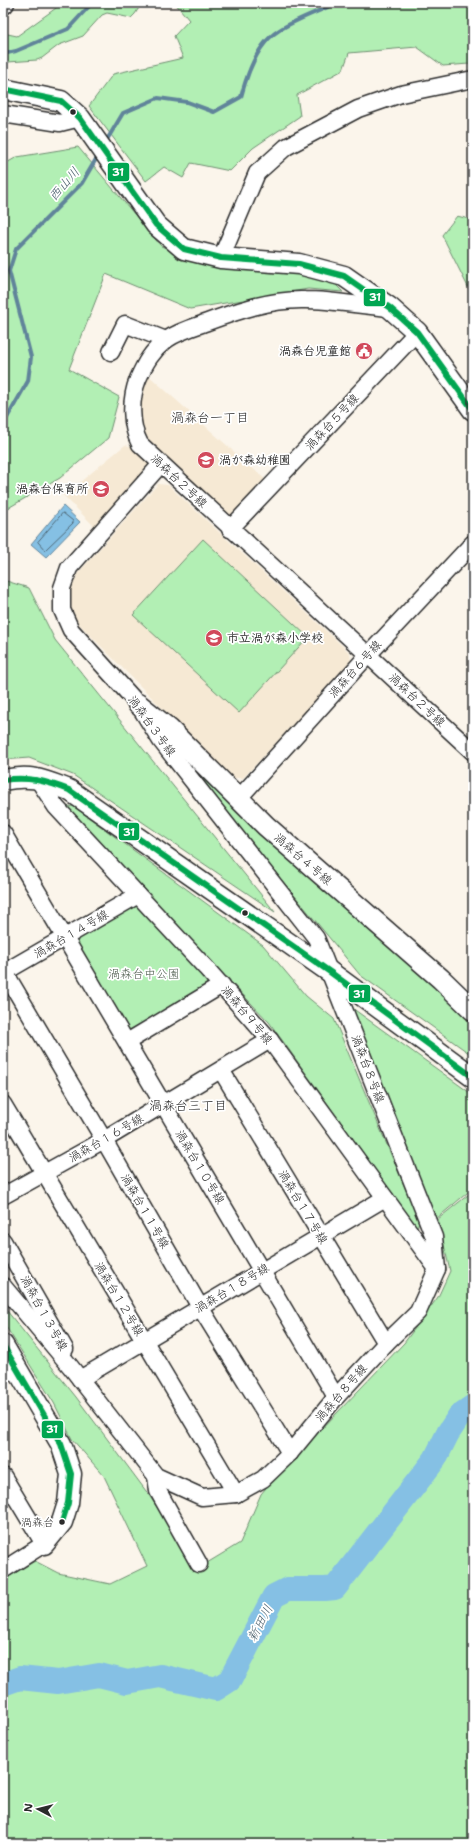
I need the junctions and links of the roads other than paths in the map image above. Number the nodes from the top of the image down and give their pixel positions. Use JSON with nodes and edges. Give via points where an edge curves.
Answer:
{"nodes":[{"id":1,"x":473,"y":79,"type":"edge"},
{"id":2,"x":3,"y":89,"type":"edge"},
{"id":3,"x":3,"y":114,"type":"edge"},
{"id":4,"x":82,"y":121,"type":"junction"},
{"id":5,"x":221,"y":258,"type":"junction"},
{"id":6,"x":390,"y":308,"type":"junction"},
{"id":7,"x":417,"y":332,"type":"junction"},
{"id":8,"x":166,"y":340,"type":"junction"},
{"id":9,"x":111,"y":342,"type":"dead end"},
{"id":10,"x":473,"y":410,"type":"edge"},
{"id":11,"x":161,"y":464,"type":"junction"},
{"id":12,"x":230,"y":529,"type":"junction"},
{"id":13,"x":473,"y":543,"type":"edge"},
{"id":14,"x":368,"y":655,"type":"junction"},
{"id":15,"x":138,"y":704,"type":"junction"},
{"id":16,"x":473,"y":752,"type":"edge"},
{"id":17,"x":37,"y":778,"type":"junction"},
{"id":18,"x":3,"y":780,"type":"edge"},
{"id":19,"x":239,"y":798,"type":"junction"},
{"id":20,"x":3,"y":833,"type":"edge"},
{"id":21,"x":138,"y":895,"type":"junction"},
{"id":22,"x":65,"y":937,"type":"junction"},
{"id":23,"x":4,"y":971,"type":"edge"},
{"id":24,"x":330,"y":972,"type":"junction"},
{"id":25,"x":222,"y":984,"type":"junction"},
{"id":26,"x":473,"y":1010,"type":"edge"},
{"id":27,"x":270,"y":1040,"type":"junction"},
{"id":28,"x":127,"y":1042,"type":"junction"},
{"id":29,"x":221,"y":1070,"type":"junction"},
{"id":30,"x":473,"y":1077,"type":"edge"},
{"id":31,"x":3,"y":1104,"type":"edge"},
{"id":32,"x":162,"y":1104,"type":"junction"},
{"id":33,"x":104,"y":1140,"type":"junction"},
{"id":34,"x":44,"y":1173,"type":"junction"},
{"id":35,"x":3,"y":1196,"type":"edge"},
{"id":36,"x":385,"y":1198,"type":"junction"},
{"id":37,"x":321,"y":1236,"type":"junction"},
{"id":38,"x":3,"y":1240,"type":"edge"},
{"id":39,"x":437,"y":1269,"type":"junction"},
{"id":40,"x":261,"y":1270,"type":"junction"},
{"id":41,"x":3,"y":1286,"type":"edge"},
{"id":42,"x":200,"y":1307,"type":"junction"},
{"id":43,"x":144,"y":1341,"type":"junction"},
{"id":44,"x":386,"y":1343,"type":"junction"},
{"id":45,"x":3,"y":1345,"type":"edge"},
{"id":46,"x":70,"y":1366,"type":"junction"},
{"id":47,"x":10,"y":1371,"type":"edge"},
{"id":48,"x":80,"y":1379,"type":"junction"},
{"id":49,"x":336,"y":1397,"type":"junction"},
{"id":50,"x":290,"y":1453,"type":"junction"},
{"id":51,"x":3,"y":1476,"type":"edge"},
{"id":52,"x":156,"y":1476,"type":"junction"},
{"id":53,"x":236,"y":1494,"type":"junction"},
{"id":54,"x":44,"y":1544,"type":"junction"},
{"id":55,"x":199,"y":1564,"type":"dead end"},
{"id":56,"x":3,"y":1570,"type":"edge"}],
"edges":[{"from":1,"to":5,"type":"street","via":[[401,94],[358,109],[286,147],[257,173]]},
{"from":2,"to":4,"type":"street","via":[[60,101]]},
{"from":3,"to":4,"type":"street","via":[[60,123]]},
{"from":4,"to":5,"type":"street","via":[[156,225],[184,249]]},
{"from":5,"to":6,"type":"street","via":[[299,264],[344,276]]},
{"from":6,"to":7,"type":"street"},
{"from":6,"to":8,"type":"street","name":"渦森台２号線","via":[[305,300],[270,302],[229,314]]},
{"from":7,"to":10,"type":"street"},
{"from":7,"to":12,"type":"street","name":"渦森台５号線"},
{"from":8,"to":9,"type":"street","via":[[125,324]]},
{"from":8,"to":11,"type":"street","name":"渦森台２号線","via":[[146,360],[135,387],[132,408],[134,433],[140,444]]},
{"from":11,"to":12,"type":"street","name":"渦森台２号線"},
{"from":11,"to":15,"type":"street","name":"渦森台３号線","via":[[69,568],[62,588],[62,610],[71,630]]},
{"from":12,"to":14,"type":"street","name":"渦森台２号線"},
{"from":13,"to":14,"type":"street","name":"渦森台６号線"},
{"from":14,"to":16,"type":"street","name":"渦森台２号線"},
{"from":14,"to":19,"type":"street","name":"渦森台６号線"},
{"from":15,"to":19,"type":"street","name":"渦森台４号線","via":[[169,729]]},
{"from":15,"to":24,"type":"street","name":"渦森台３号線","via":[[161,740],[316,938]]},
{"from":17,"to":18,"type":"street","via":[[19,777]]},
{"from":17,"to":21,"type":"street","name":"渦森台９号線","via":[[56,807]]},
{"from":17,"to":24,"type":"street","via":[[69,790]]},
{"from":19,"to":26,"type":"street","name":"渦森台４号線","via":[[266,826]]},
{"from":20,"to":22,"type":"street","name":"渦森台１０号線"},
{"from":21,"to":22,"type":"street","name":"渦森台１４号線"},
{"from":21,"to":25,"type":"street","name":"渦森台９号線"},
{"from":22,"to":23,"type":"street","name":"渦森台１４号線"},
{"from":22,"to":28,"type":"street","name":"渦森台１０号線"},
{"from":23,"to":33,"type":"street","name":"渦森台１１号線"},
{"from":24,"to":30,"type":"street"},
{"from":24,"to":39,"type":"street","name":"渦森台８号線","via":[[434,1237]]},
{"from":25,"to":27,"type":"street","name":"渦森台９号線"},
{"from":25,"to":28,"type":"street"},
{"from":27,"to":29,"type":"street","name":"渦森台１６号線"},
{"from":27,"to":36,"type":"street","name":"渦森台９号線"},
{"from":28,"to":32,"type":"street","name":"渦森台１０号線"},
{"from":29,"to":32,"type":"street","name":"渦森台１６号線"},
{"from":29,"to":37,"type":"street","name":"渦森台１７号線"},
{"from":31,"to":34,"type":"street","name":"渦森台１２号線"},
{"from":32,"to":33,"type":"street","name":"渦森台１６号線"},
{"from":32,"to":40,"type":"street","name":"渦森台１０号線"},
{"from":33,"to":34,"type":"street","name":"渦森台１６号線"},
{"from":33,"to":42,"type":"street","name":"渦森台１１号線"},
{"from":34,"to":35,"type":"street","name":"渦森台１６号線"},
{"from":34,"to":43,"type":"street","name":"渦森台１２号線"},
{"from":36,"to":37,"type":"street","name":"渦森台１８号線"},
{"from":36,"to":39,"type":"street","name":"渦森台９号線"},
{"from":37,"to":40,"type":"street","name":"渦森台１８号線"},
{"from":37,"to":44,"type":"street","name":"渦森台１７号線"},
{"from":38,"to":46,"type":"street","name":"渦森台１３号線","via":[[65,1348]]},
{"from":39,"to":44,"type":"street","name":"渦森台８号線","via":[[418,1312]]},
{"from":40,"to":42,"type":"street","name":"渦森台１８号線"},
{"from":40,"to":49,"type":"street","name":"渦森台１０号線"},
{"from":41,"to":46,"type":"street","name":"渦森台８号線"},
{"from":42,"to":43,"type":"street","name":"渦森台１８号線"},
{"from":42,"to":50,"type":"street","name":"渦森台１１号線"},
{"from":43,"to":48,"type":"street","name":"渦森台１８号線"},
{"from":43,"to":53,"type":"street","name":"渦森台１２号線"},
{"from":44,"to":49,"type":"street","name":"渦森台８号線"},
{"from":45,"to":47,"type":"street"},
{"from":46,"to":48,"type":"street","name":"渦森台８号線"},
{"from":47,"to":54,"type":"street","via":[[61,1444],[71,1474],[68,1503],[62,1522]]},
{"from":48,"to":52,"type":"street","name":"渦森台８号線"},
{"from":49,"to":50,"type":"street","name":"渦森台８号線"},
{"from":50,"to":53,"type":"street","name":"渦森台８号線","via":[[263,1479]]},
{"from":51,"to":54,"type":"street"},
{"from":52,"to":53,"type":"street","name":"渦森台８号線","via":[[202,1497]]},
{"from":52,"to":55,"type":"street","via":[[158,1491]]},
{"from":54,"to":56,"type":"street"}]}
